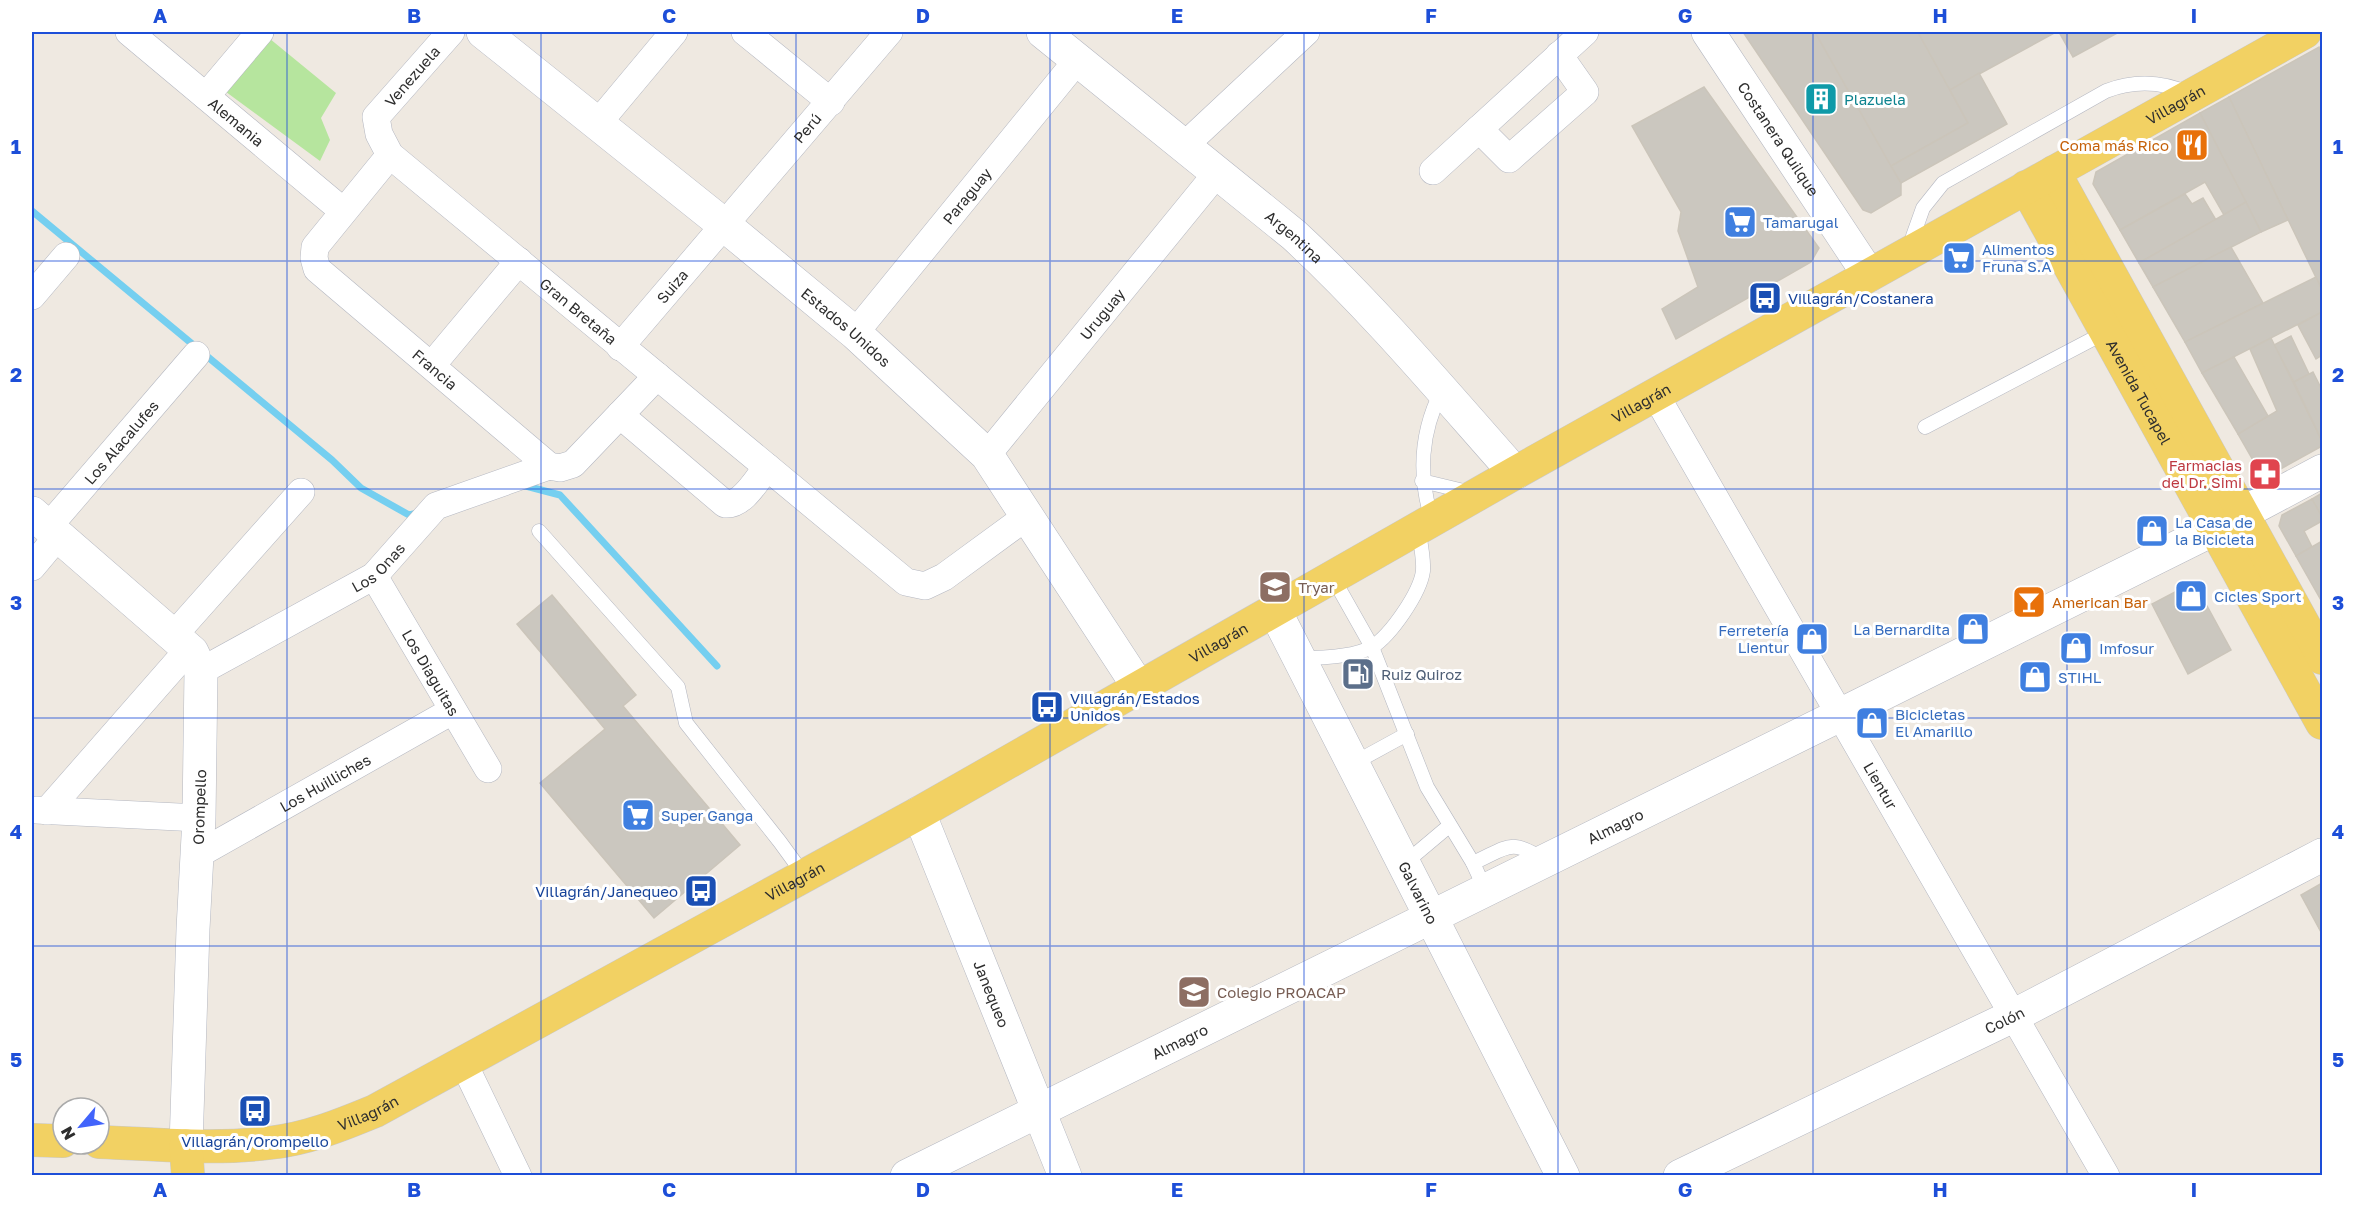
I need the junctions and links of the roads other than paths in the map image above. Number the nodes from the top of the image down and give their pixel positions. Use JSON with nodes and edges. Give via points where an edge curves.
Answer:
{"nodes":[{"id":1,"x":129,"y":32,"type":"edge"},
{"id":2,"x":260,"y":32,"type":"edge"},
{"id":3,"x":451,"y":32,"type":"edge"},
{"id":4,"x":483,"y":32,"type":"edge"},
{"id":5,"x":674,"y":32,"type":"edge"},
{"id":6,"x":745,"y":32,"type":"edge"},
{"id":7,"x":888,"y":32,"type":"edge"},
{"id":8,"x":1043,"y":32,"type":"edge"},
{"id":9,"x":1306,"y":32,"type":"edge"},
{"id":10,"x":1585,"y":32,"type":"edge"},
{"id":11,"x":1708,"y":32,"type":"edge"},
{"id":12,"x":2305,"y":32,"type":"edge"},
{"id":13,"x":1559,"y":56,"type":"junction"},
{"id":14,"x":1078,"y":58,"type":"junction"},
{"id":15,"x":2192,"y":95,"type":"junction"},
{"id":16,"x":206,"y":96,"type":"junction"},
{"id":17,"x":831,"y":102,"type":"junction"},
{"id":18,"x":598,"y":123,"type":"junction"},
{"id":19,"x":1479,"y":129,"type":"junction"},
{"id":20,"x":1185,"y":145,"type":"junction"},
{"id":21,"x":390,"y":155,"type":"junction"},
{"id":22,"x":1434,"y":171,"type":"dead end"},
{"id":23,"x":2054,"y":172,"type":"junction"},
{"id":24,"x":1217,"y":173,"type":"junction"},
{"id":25,"x":2026,"y":187,"type":"junction"},
{"id":26,"x":343,"y":211,"type":"junction"},
{"id":27,"x":723,"y":224,"type":"junction"},
{"id":28,"x":1912,"y":251,"type":"junction"},
{"id":29,"x":66,"y":256,"type":"dead end"},
{"id":30,"x":519,"y":261,"type":"junction"},
{"id":31,"x":1869,"y":275,"type":"junction"},
{"id":32,"x":32,"y":296,"type":"edge"},
{"id":33,"x":2106,"y":332,"type":"junction"},
{"id":34,"x":855,"y":333,"type":"junction"},
{"id":35,"x":620,"y":347,"type":"junction"},
{"id":36,"x":196,"y":355,"type":"dead end"},
{"id":37,"x":432,"y":365,"type":"junction"},
{"id":38,"x":657,"y":376,"type":"junction"},
{"id":39,"x":1442,"y":390,"type":"junction"},
{"id":40,"x":1655,"y":394,"type":"junction"},
{"id":41,"x":620,"y":415,"type":"junction"},
{"id":42,"x":1925,"y":427,"type":"dead end"},
{"id":43,"x":987,"y":455,"type":"junction"},
{"id":44,"x":549,"y":466,"type":"junction"},
{"id":45,"x":767,"y":467,"type":"junction"},
{"id":46,"x":2322,"y":471,"type":"edge"},
{"id":47,"x":1515,"y":472,"type":"junction"},
{"id":48,"x":1422,"y":481,"type":"junction"},
{"id":49,"x":301,"y":492,"type":"dead end"},
{"id":50,"x":1477,"y":495,"type":"junction"},
{"id":51,"x":1026,"y":517,"type":"junction"},
{"id":52,"x":2228,"y":521,"type":"junction"},
{"id":53,"x":1425,"y":524,"type":"junction"},
{"id":54,"x":46,"y":525,"type":"edge"},
{"id":55,"x":538,"y":531,"type":"dead end"},
{"id":56,"x":32,"y":567,"type":"edge"},
{"id":57,"x":374,"y":576,"type":"junction"},
{"id":58,"x":1333,"y":578,"type":"junction"},
{"id":59,"x":1275,"y":611,"type":"junction"},
{"id":60,"x":1372,"y":647,"type":"junction"},
{"id":61,"x":188,"y":652,"type":"junction"},
{"id":62,"x":1300,"y":658,"type":"junction"},
{"id":63,"x":2322,"y":658,"type":"edge"},
{"id":64,"x":1140,"y":688,"type":"junction"},
{"id":65,"x":452,"y":711,"type":"junction"},
{"id":66,"x":1842,"y":714,"type":"junction"},
{"id":67,"x":2322,"y":723,"type":"edge"},
{"id":68,"x":1407,"y":734,"type":"junction"},
{"id":69,"x":1354,"y":763,"type":"junction"},
{"id":70,"x":488,"y":769,"type":"dead end"},
{"id":71,"x":39,"y":810,"type":"edge"},
{"id":72,"x":919,"y":813,"type":"junction"},
{"id":73,"x":200,"y":818,"type":"junction"},
{"id":74,"x":1449,"y":826,"type":"junction"},
{"id":75,"x":197,"y":855,"type":"junction"},
{"id":76,"x":2322,"y":855,"type":"edge"},
{"id":77,"x":1405,"y":863,"type":"junction"},
{"id":78,"x":804,"y":875,"type":"junction"},
{"id":79,"x":1479,"y":876,"type":"junction"},
{"id":80,"x":1432,"y":915,"type":"junction"},
{"id":81,"x":2013,"y":1016,"type":"junction"},
{"id":82,"x":464,"y":1064,"type":"junction"},
{"id":83,"x":1038,"y":1109,"type":"junction"},
{"id":84,"x":32,"y":1140,"type":"edge"},
{"id":85,"x":51,"y":1141,"type":"edge"},
{"id":86,"x":111,"y":1145,"type":"edge"},
{"id":87,"x":187,"y":1161,"type":"edge"},
{"id":88,"x":518,"y":1176,"type":"edge"},
{"id":89,"x":907,"y":1176,"type":"edge"},
{"id":90,"x":1065,"y":1176,"type":"edge"},
{"id":91,"x":1563,"y":1176,"type":"edge"},
{"id":92,"x":1680,"y":1176,"type":"edge"},
{"id":93,"x":2106,"y":1176,"type":"edge"}],
"edges":[{"from":1,"to":16,"type":"street","name":"Alemania"},
{"from":2,"to":16,"type":"street"},
{"from":3,"to":21,"type":"street","name":"Venezuela","via":[[376,117],[379,134]]},
{"from":4,"to":18,"type":"street","name":"Estados Unidos"},
{"from":5,"to":18,"type":"street"},
{"from":6,"to":17,"type":"street"},
{"from":7,"to":17,"type":"street","name":"Perú"},
{"from":8,"to":14,"type":"street","name":"Argentina"},
{"from":9,"to":20,"type":"street"},
{"from":10,"to":13,"type":"street"},
{"from":11,"to":31,"type":"street","name":"Costanera Quilque"},
{"from":12,"to":15,"type":"main road","name":"Villagrán"},
{"from":13,"to":19,"type":"street"},
{"from":13,"to":19,"type":"street","via":[[1585,93],[1509,159]]},
{"from":14,"to":20,"type":"street","name":"Argentina"},
{"from":14,"to":34,"type":"street","name":"Paraguay"},
{"from":15,"to":23,"type":"main road","name":"Villagrán"},
{"from":15,"to":28,"type":"lane","via":[[2150,83],[2106,91],[1943,183],[1920,215]]},
{"from":16,"to":26,"type":"street","name":"Alemania"},
{"from":17,"to":27,"type":"street","name":"Perú"},
{"from":18,"to":27,"type":"street","name":"Estados Unidos"},
{"from":19,"to":22,"type":"street"},
{"from":20,"to":24,"type":"street","name":"Argentina"},
{"from":21,"to":26,"type":"street","name":"Francia"},
{"from":21,"to":30,"type":"street","name":"Gran Bretaña"},
{"from":23,"to":25,"type":"main road","name":"Villagrán"},
{"from":23,"to":52,"type":"main road","name":"Avenida Tucapel"},
{"from":24,"to":39,"type":"street","name":"Argentina","via":[[1330,269]]},
{"from":24,"to":43,"type":"street","name":"Uruguay"},
{"from":25,"to":28,"type":"main road","name":"Villagrán"},
{"from":25,"to":33,"type":"main road","name":"Avenida Tucapel"},
{"from":26,"to":37,"type":"street","name":"Francia","via":[[315,247],[317,269]]},
{"from":27,"to":34,"type":"street","name":"Estados Unidos"},
{"from":27,"to":35,"type":"street","name":"Suiza"},
{"from":28,"to":31,"type":"main road","name":"Villagrán"},
{"from":29,"to":32,"type":"street"},
{"from":30,"to":35,"type":"street","name":"Gran Bretaña"},
{"from":30,"to":37,"type":"street"},
{"from":31,"to":40,"type":"main road","name":"Villagrán"},
{"from":33,"to":42,"type":"lane"},
{"from":33,"to":52,"type":"main road","name":"Avenida Tucapel"},
{"from":34,"to":43,"type":"street","name":"Estados Unidos"},
{"from":35,"to":38,"type":"street","name":"Gran Bretaña"},
{"from":36,"to":54,"type":"street","name":"Los Alacalufes"},
{"from":37,"to":44,"type":"street","name":"Francia"},
{"from":38,"to":41,"type":"street"},
{"from":38,"to":45,"type":"street","name":"Gran Bretaña"},
{"from":39,"to":47,"type":"street","name":"Argentina"},
{"from":39,"to":48,"type":"lane","via":[[1424,440]]},
{"from":40,"to":47,"type":"main road","name":"Villagrán"},
{"from":40,"to":66,"type":"street","name":"Lientur"},
{"from":41,"to":44,"type":"street","via":[[573,464]]},
{"from":41,"to":45,"type":"street","via":[[725,504],[738,502]]},
{"from":43,"to":51,"type":"street","name":"Estados Unidos"},
{"from":44,"to":57,"type":"street","name":"Los Onas","via":[[429,513]]},
{"from":45,"to":51,"type":"street","name":"Gran Bretaña","via":[[906,582],[926,586]]},
{"from":46,"to":52,"type":"street","name":"Almagro"},
{"from":47,"to":50,"type":"main road","name":"Villagrán"},
{"from":48,"to":50,"type":"lane"},
{"from":48,"to":53,"type":"lane"},
{"from":49,"to":61,"type":"street","name":"Los Onas"},
{"from":50,"to":53,"type":"main road","name":"Villagrán"},
{"from":51,"to":64,"type":"street","name":"Estados Unidos"},
{"from":52,"to":63,"type":"main road","name":"Avenida Tucapel"},
{"from":52,"to":66,"type":"street","name":"Almagro"},
{"from":52,"to":67,"type":"main road","name":"Avenida Tucapel"},
{"from":53,"to":58,"type":"main road","name":"Villagrán"},
{"from":53,"to":60,"type":"lane","via":[[1423,573],[1409,606]]},
{"from":54,"to":56,"type":"street","name":"Los Alacalufes"},
{"from":54,"to":61,"type":"street"},
{"from":55,"to":78,"type":"lane","via":[[678,687],[686,723]]},
{"from":57,"to":61,"type":"street","name":"Los Onas"},
{"from":57,"to":65,"type":"street","name":"Los Diaguitas"},
{"from":58,"to":59,"type":"main road","name":"Villagrán"},
{"from":58,"to":60,"type":"lane"},
{"from":59,"to":62,"type":"street","name":"Galvarino"},
{"from":59,"to":64,"type":"main road","name":"Villagrán"},
{"from":60,"to":62,"type":"lane","via":[[1333,658]]},
{"from":60,"to":68,"type":"lane"},
{"from":61,"to":71,"type":"street","name":"Los Onas"},
{"from":61,"to":73,"type":"street","name":"Orompello"},
{"from":62,"to":69,"type":"street","name":"Galvarino"},
{"from":64,"to":72,"type":"main road","name":"Villagrán"},
{"from":65,"to":70,"type":"street","name":"Los Diaguitas"},
{"from":65,"to":75,"type":"street","name":"Los Huilliches"},
{"from":66,"to":79,"type":"street","name":"Almagro","via":[[1544,860]]},
{"from":66,"to":81,"type":"street","name":"Lientur"},
{"from":68,"to":69,"type":"lane"},
{"from":68,"to":74,"type":"lane","via":[[1427,787]]},
{"from":69,"to":77,"type":"street","name":"Galvarino"},
{"from":71,"to":73,"type":"street"},
{"from":72,"to":78,"type":"main road","name":"Villagrán"},
{"from":72,"to":83,"type":"street","name":"Janequeo"},
{"from":73,"to":75,"type":"street","name":"Orompello"},
{"from":74,"to":77,"type":"lane"},
{"from":74,"to":79,"type":"lane"},
{"from":75,"to":87,"type":"street","name":"Orompello"},
{"from":76,"to":81,"type":"street","name":"Colón"},
{"from":77,"to":80,"type":"street","name":"Galvarino"},
{"from":78,"to":82,"type":"main road","name":"Villagrán"},
{"from":79,"to":80,"type":"street","name":"Almagro"},
{"from":80,"to":83,"type":"street","name":"Almagro"},
{"from":80,"to":91,"type":"street","name":"Galvarino"},
{"from":81,"to":92,"type":"street","name":"Colón"},
{"from":81,"to":93,"type":"street","name":"Lientur"},
{"from":82,"to":87,"type":"main road","name":"Villagrán","via":[[375,1111],[327,1131]]},
{"from":82,"to":88,"type":"street"},
{"from":83,"to":89,"type":"street","name":"Almagro"},
{"from":83,"to":90,"type":"street","name":"Janequeo"},
{"from":84,"to":85,"type":"main road"},
{"from":86,"to":87,"type":"main road","name":"Villagrán"}]}
